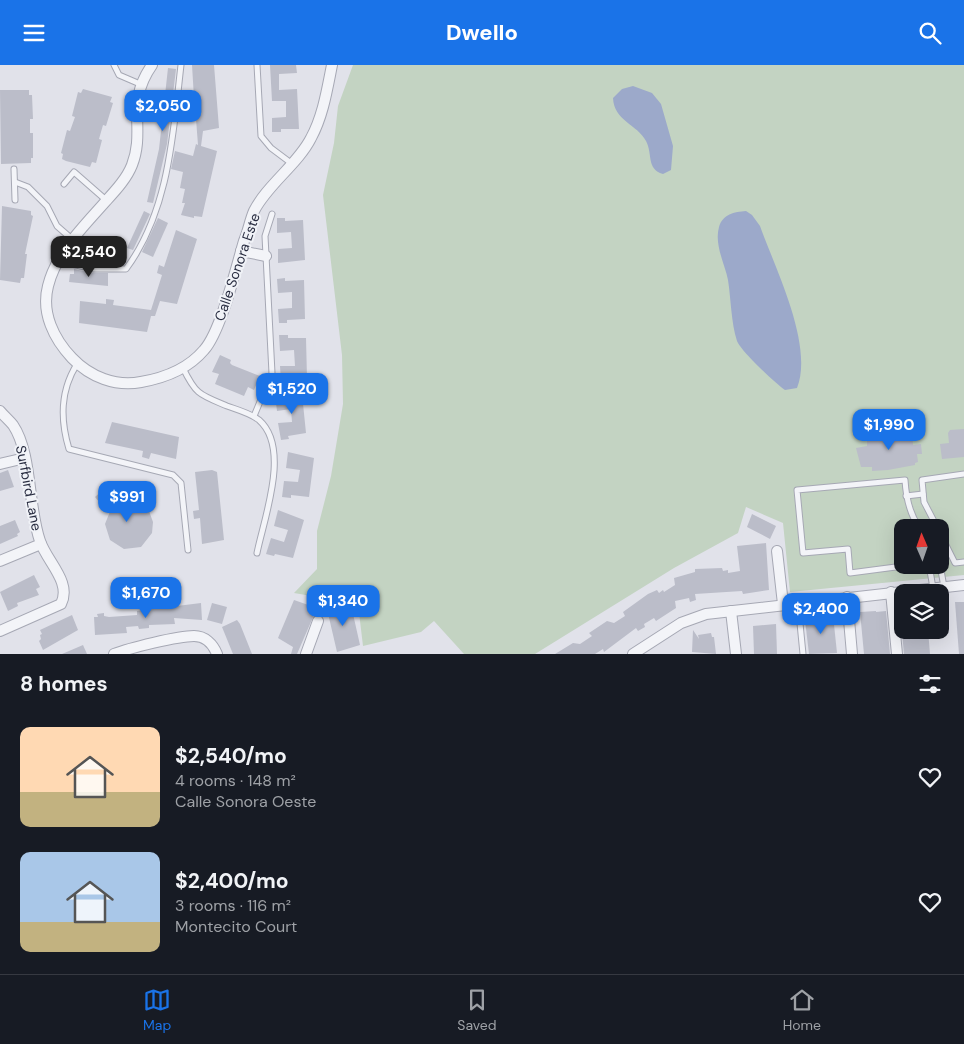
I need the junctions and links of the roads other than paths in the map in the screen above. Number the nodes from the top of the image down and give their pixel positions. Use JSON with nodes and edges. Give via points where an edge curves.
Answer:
{"nodes":[{"id":1,"x":114,"y":65,"type":"edge"},
{"id":2,"x":152,"y":65,"type":"edge"},
{"id":3,"x":181,"y":65,"type":"edge"},
{"id":4,"x":257,"y":65,"type":"edge"},
{"id":5,"x":332,"y":65,"type":"edge"},
{"id":6,"x":140,"y":84,"type":"junction"},
{"id":7,"x":291,"y":163,"type":"junction"},
{"id":8,"x":14,"y":169,"type":"dead end"},
{"id":9,"x":15,"y":182,"type":"junction"},
{"id":10,"x":64,"y":184,"type":"dead end"},
{"id":11,"x":15,"y":200,"type":"dead end"},
{"id":12,"x":106,"y":201,"type":"junction"},
{"id":13,"x":272,"y":214,"type":"dead end"},
{"id":14,"x":73,"y":240,"type":"junction"},
{"id":15,"x":242,"y":251,"type":"junction"},
{"id":16,"x":266,"y":256,"type":"junction"},
{"id":17,"x":57,"y":261,"type":"junction"},
{"id":18,"x":77,"y":364,"type":"junction"},
{"id":19,"x":182,"y":368,"type":"junction"},
{"id":20,"x":0,"y":411,"type":"edge"},
{"id":21,"x":254,"y":416,"type":"junction"},
{"id":22,"x":25,"y":457,"type":"junction"},
{"id":23,"x":0,"y":464,"type":"edge"},
{"id":24,"x":964,"y":474,"type":"edge"},
{"id":25,"x":923,"y":494,"type":"junction"},
{"id":26,"x":906,"y":496,"type":"junction"},
{"id":27,"x":913,"y":519,"type":"edge"},
{"id":28,"x":933,"y":519,"type":"edge"},
{"id":29,"x":41,"y":544,"type":"junction"},
{"id":30,"x":188,"y":550,"type":"dead end"},
{"id":31,"x":777,"y":551,"type":"dead end"},
{"id":32,"x":949,"y":551,"type":"edge"},
{"id":33,"x":257,"y":553,"type":"dead end"},
{"id":34,"x":0,"y":561,"type":"edge"},
{"id":35,"x":964,"y":562,"type":"edge"},
{"id":36,"x":894,"y":567,"type":"edge"},
{"id":37,"x":964,"y":585,"type":"edge"},
{"id":38,"x":949,"y":586,"type":"edge"},
{"id":39,"x":890,"y":592,"type":"junction"},
{"id":40,"x":894,"y":592,"type":"edge"},
{"id":41,"x":847,"y":597,"type":"junction"},
{"id":42,"x":798,"y":603,"type":"junction"},
{"id":43,"x":782,"y":604,"type":"junction"},
{"id":44,"x":732,"y":611,"type":"junction"},
{"id":45,"x":318,"y":621,"type":"dead end"},
{"id":46,"x":0,"y":631,"type":"edge"},
{"id":47,"x":114,"y":654,"type":"edge"},
{"id":48,"x":217,"y":654,"type":"edge"},
{"id":49,"x":306,"y":654,"type":"edge"},
{"id":50,"x":632,"y":654,"type":"edge"},
{"id":51,"x":736,"y":654,"type":"edge"},
{"id":52,"x":803,"y":654,"type":"edge"},
{"id":53,"x":852,"y":654,"type":"edge"},
{"id":54,"x":897,"y":654,"type":"edge"}],
"edges":[{"from":1,"to":6,"type":"lane","via":[[119,75]]},
{"from":2,"to":6,"type":"street"},
{"from":3,"to":17,"type":"lane","via":[[161,200],[140,250],[126,269],[94,269]]},
{"from":4,"to":7,"type":"lane","via":[[261,136]]},
{"from":5,"to":7,"type":"street","name":"Calle Sonora Este","via":[[325,103],[311,139]]},
{"from":6,"to":12,"type":"street","via":[[137,142],[132,165]]},
{"from":7,"to":15,"type":"street","name":"Calle Sonora Este","via":[[255,210]]},
{"from":8,"to":9,"type":"lane"},
{"from":9,"to":11,"type":"lane"},
{"from":9,"to":14,"type":"lane","via":[[28,187],[47,205],[57,226]]},
{"from":10,"to":12,"type":"lane","via":[[74,172]]},
{"from":12,"to":14,"type":"street"},
{"from":13,"to":16,"type":"lane","via":[[266,229]]},
{"from":14,"to":17,"type":"street"},
{"from":15,"to":16,"type":"street"},
{"from":15,"to":19,"type":"street","name":"Calle Sonora Este","via":[[215,332],[204,351]]},
{"from":16,"to":21,"type":"lane","via":[[272,373]]},
{"from":17,"to":18,"type":"street","via":[[47,289],[47,312],[53,335]]},
{"from":18,"to":19,"type":"street","name":"Calle Sonora Este","via":[[107,382],[135,383],[164,378]]},
{"from":18,"to":30,"type":"lane","via":[[65,386],[64,431],[69,449],[174,475],[181,483]]},
{"from":19,"to":21,"type":"lane","via":[[192,388],[202,395]]},
{"from":20,"to":22,"type":"street","name":"Surfbird Lane","via":[[14,426]]},
{"from":21,"to":33,"type":"lane","via":[[267,430],[276,467]]},
{"from":22,"to":23,"type":"street"},
{"from":22,"to":29,"type":"street","name":"Surfbird Lane","via":[[32,516]]},
{"from":24,"to":25,"type":"lane","via":[[922,480]]},
{"from":25,"to":26,"type":"lane"},
{"from":25,"to":28,"type":"lane"},
{"from":26,"to":27,"type":"lane"},
{"from":26,"to":36,"type":"lane","via":[[905,480],[797,490],[803,553],[848,549],[850,573]]},
{"from":29,"to":34,"type":"street"},
{"from":29,"to":46,"type":"street","name":"Surfbird Lane","via":[[64,587],[65,596],[61,604]]},
{"from":31,"to":43,"type":"street"},
{"from":32,"to":35,"type":"lane","via":[[955,563]]},
{"from":37,"to":38,"type":"street"},
{"from":39,"to":40,"type":"street"},
{"from":39,"to":41,"type":"street"},
{"from":39,"to":54,"type":"street"},
{"from":41,"to":42,"type":"street"},
{"from":41,"to":53,"type":"street"},
{"from":42,"to":43,"type":"street"},
{"from":42,"to":52,"type":"lane"},
{"from":43,"to":44,"type":"street"},
{"from":44,"to":50,"type":"street","via":[[706,614],[682,623]]},
{"from":44,"to":51,"type":"street"},
{"from":45,"to":49,"type":"street"},
{"from":47,"to":48,"type":"street","via":[[195,636],[208,641]]}]}
